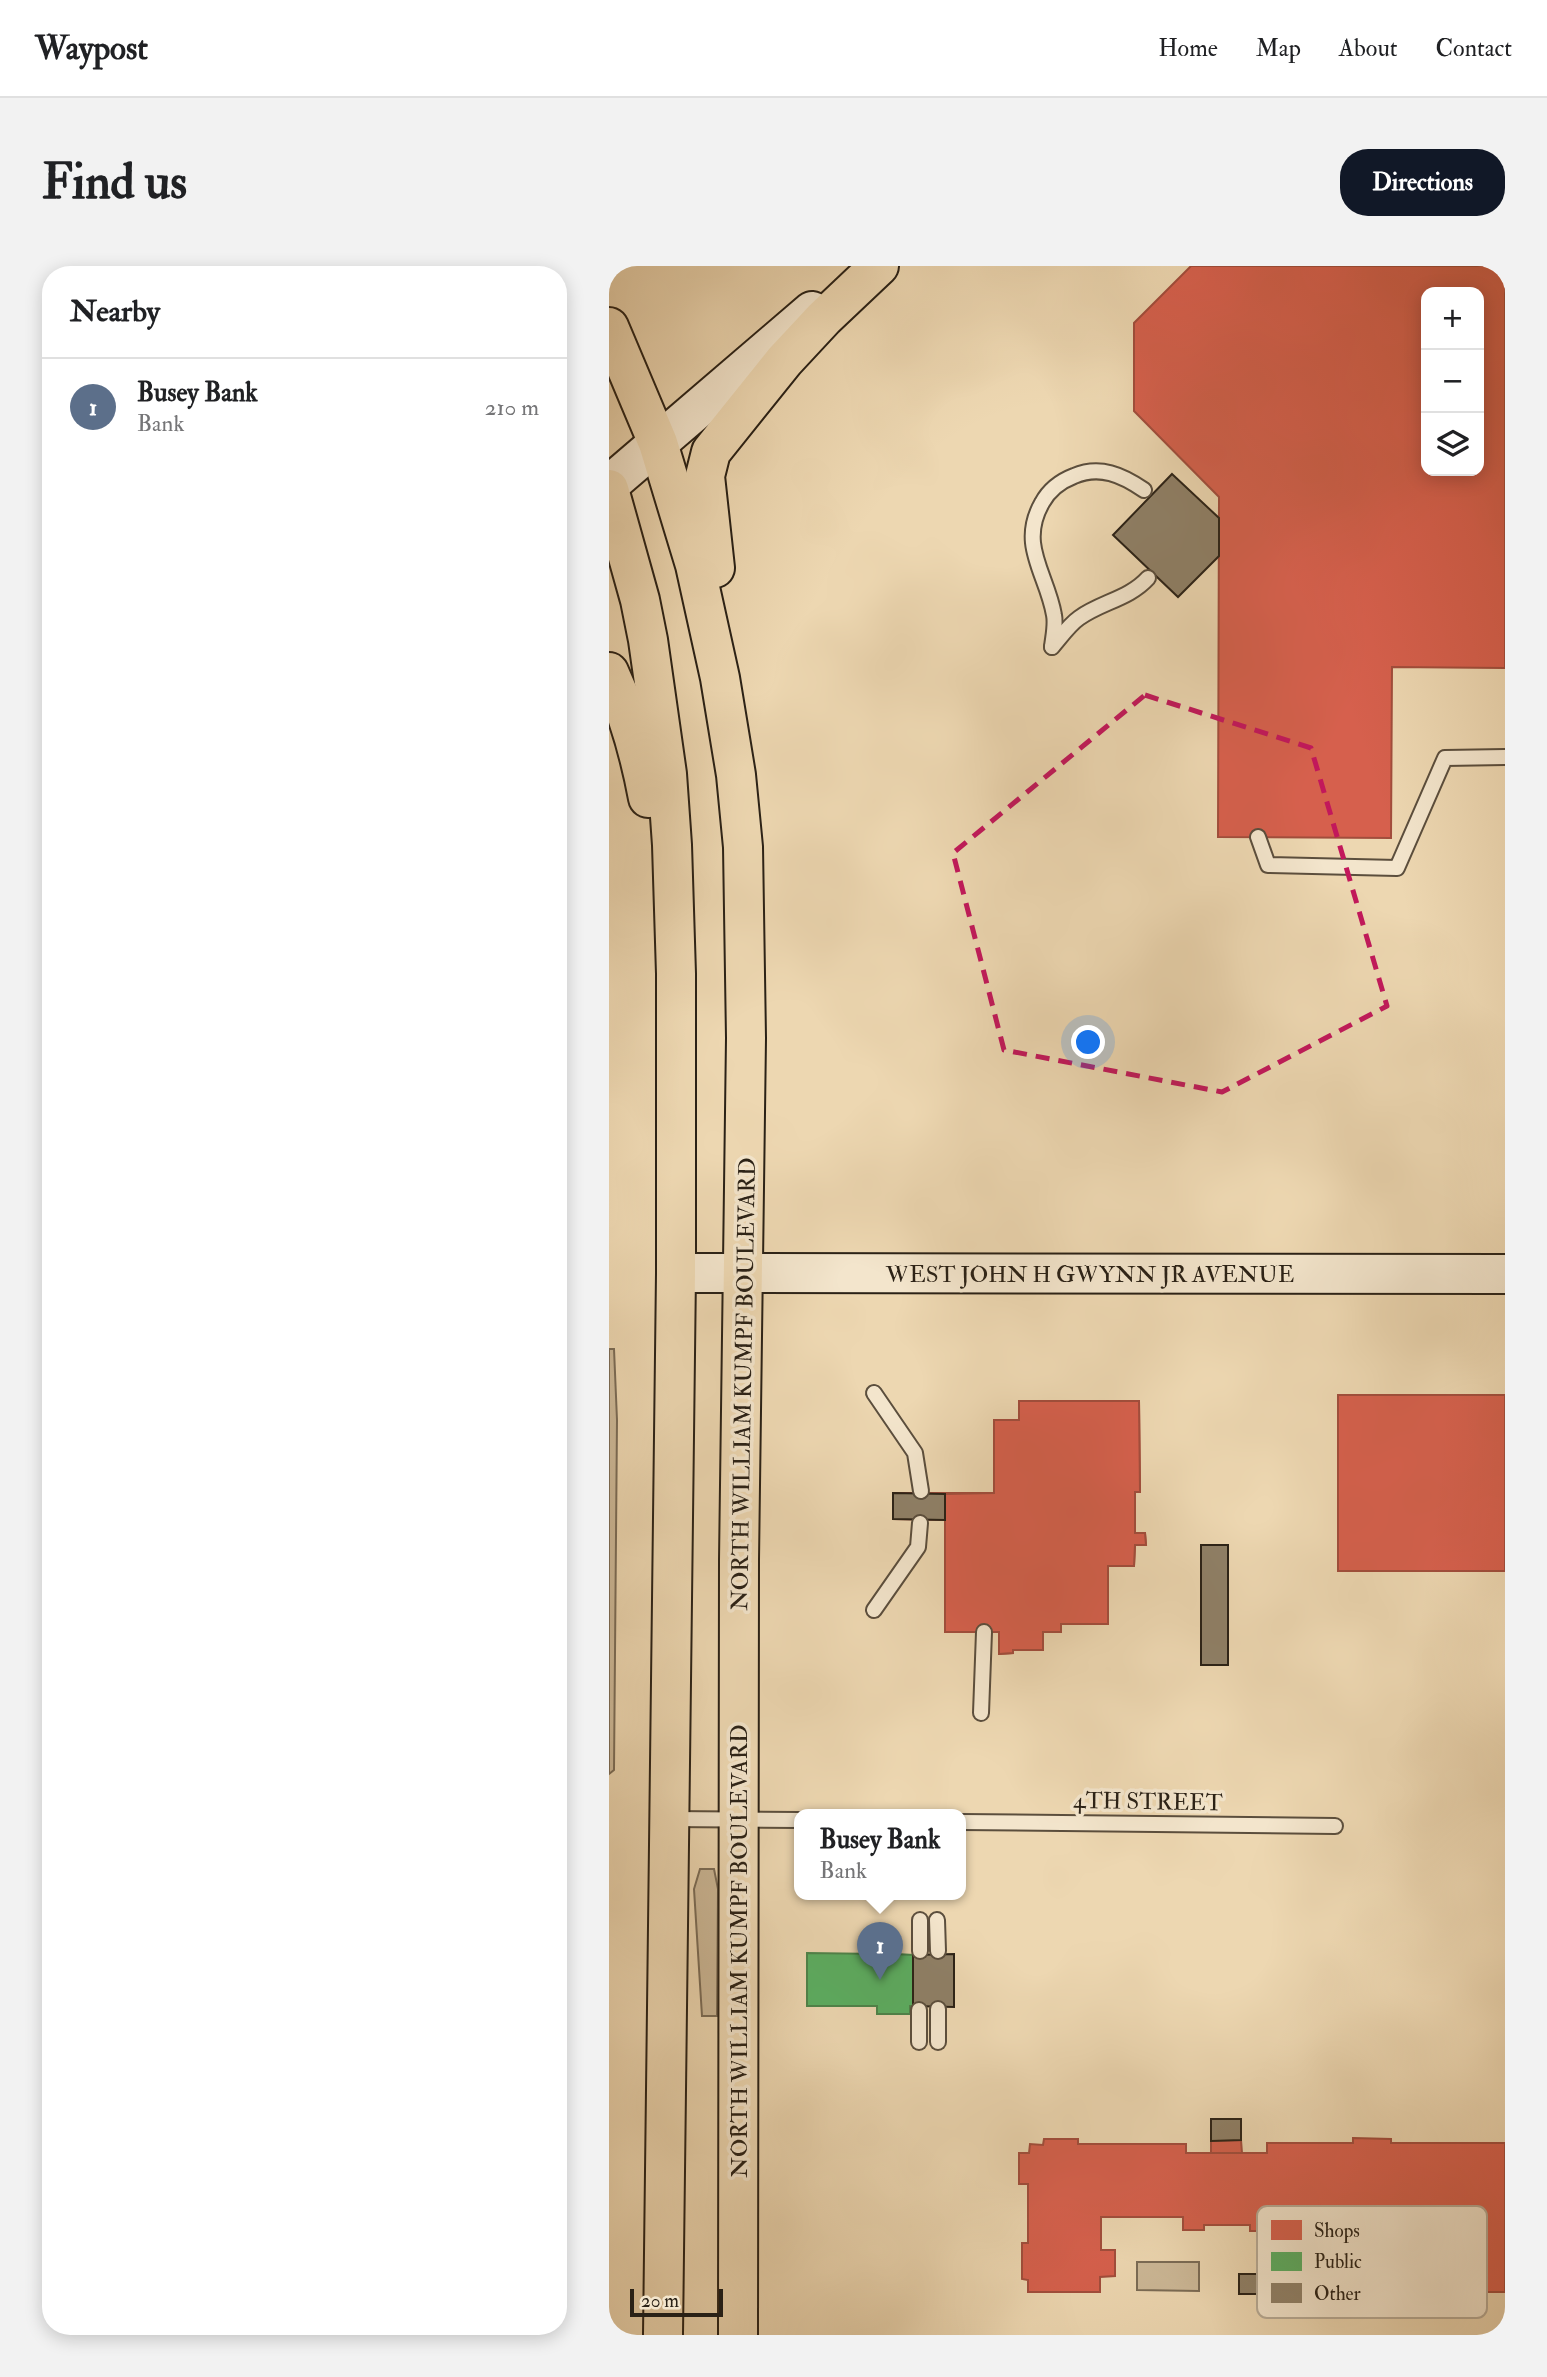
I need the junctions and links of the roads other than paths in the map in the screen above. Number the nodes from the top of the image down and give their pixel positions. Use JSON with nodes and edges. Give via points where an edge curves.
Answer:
{"nodes":[{"id":1,"x":865,"y":266,"type":"edge"},
{"id":2,"x":879,"y":266,"type":"edge"},
{"id":3,"x":609,"y":327,"type":"edge"},
{"id":4,"x":658,"y":443,"type":"junction"},
{"id":5,"x":609,"y":487,"type":"edge"},
{"id":6,"x":1144,"y":490,"type":"dead end"},
{"id":7,"x":1148,"y":578,"type":"dead end"},
{"id":8,"x":609,"y":672,"type":"edge"},
{"id":9,"x":1505,"y":757,"type":"edge"},
{"id":10,"x":1258,"y":837,"type":"dead end"},
{"id":11,"x":747,"y":977,"type":"junction"},
{"id":12,"x":676,"y":1096,"type":"junction"},
{"id":13,"x":676,"y":1273,"type":"junction"},
{"id":14,"x":744,"y":1273,"type":"junction"},
{"id":15,"x":1505,"y":1274,"type":"edge"},
{"id":16,"x":874,"y":1393,"type":"dead end"},
{"id":17,"x":921,"y":1492,"type":"dead end"},
{"id":18,"x":920,"y":1523,"type":"dead end"},
{"id":19,"x":874,"y":1610,"type":"dead end"},
{"id":20,"x":984,"y":1632,"type":"dead end"},
{"id":21,"x":981,"y":1713,"type":"dead end"},
{"id":22,"x":669,"y":1819,"type":"junction"},
{"id":23,"x":740,"y":1820,"type":"junction"},
{"id":24,"x":794,"y":1820,"type":"edge"},
{"id":25,"x":966,"y":1822,"type":"edge"},
{"id":26,"x":1335,"y":1826,"type":"dead end"},
{"id":27,"x":920,"y":1920,"type":"dead end"},
{"id":28,"x":937,"y":1920,"type":"dead end"},
{"id":29,"x":919,"y":1951,"type":"dead end"},
{"id":30,"x":938,"y":1951,"type":"dead end"},
{"id":31,"x":919,"y":2010,"type":"dead end"},
{"id":32,"x":938,"y":2010,"type":"dead end"},
{"id":33,"x":919,"y":2042,"type":"dead end"},
{"id":34,"x":938,"y":2042,"type":"dead end"},
{"id":35,"x":663,"y":2335,"type":"edge"},
{"id":36,"x":738,"y":2335,"type":"edge"}],
"edges":[{"from":1,"to":4,"type":"street"},
{"from":2,"to":11,"type":"main road","via":[[784,362],[717,443],[705,476],[743,769],[749,850]]},
{"from":3,"to":4,"type":"main road","name":"NORTH WILLIAM KUMPF BOULEVARD"},
{"from":4,"to":5,"type":"street"},
{"from":4,"to":11,"type":"main road","name":"NORTH WILLIAM KUMPF BOULEVARD","via":[[695,565],[720,678],[743,847]]},
{"from":5,"to":12,"type":"main road","via":[[640,600],[667,774]]},
{"from":6,"to":7,"type":"lane","via":[[1126,477],[1105,471],[1083,472],[1063,480],[1036,513],[1031,535],[1055,617],[1052,647],[1079,618],[1122,598]]},
{"from":8,"to":12,"type":"main road","via":[[625,708],[648,799],[661,898]]},
{"from":9,"to":10,"type":"lane","via":[[1445,758],[1397,868],[1268,865]]},
{"from":11,"to":14,"type":"main road","name":"NORTH WILLIAM KUMPF BOULEVARD"},
{"from":12,"to":13,"type":"main road"},
{"from":13,"to":14,"type":"street","name":"WEST JOHN H GWYNN JR AVENUE"},
{"from":13,"to":22,"type":"main road"},
{"from":14,"to":15,"type":"street","name":"WEST JOHN H GWYNN JR AVENUE"},
{"from":14,"to":23,"type":"main road","name":"NORTH WILLIAM KUMPF BOULEVARD"},
{"from":16,"to":17,"type":"lane","via":[[915,1453]]},
{"from":18,"to":19,"type":"lane","via":[[918,1547]]},
{"from":20,"to":21,"type":"lane"},
{"from":22,"to":23,"type":"lane"},
{"from":22,"to":35,"type":"main road"},
{"from":23,"to":24,"type":"lane"},
{"from":23,"to":36,"type":"main road","name":"NORTH WILLIAM KUMPF BOULEVARD"},
{"from":25,"to":26,"type":"lane","name":"4TH STREET"},
{"from":27,"to":29,"type":"lane"},
{"from":28,"to":30,"type":"lane"},
{"from":31,"to":33,"type":"lane"},
{"from":32,"to":34,"type":"lane"}]}
